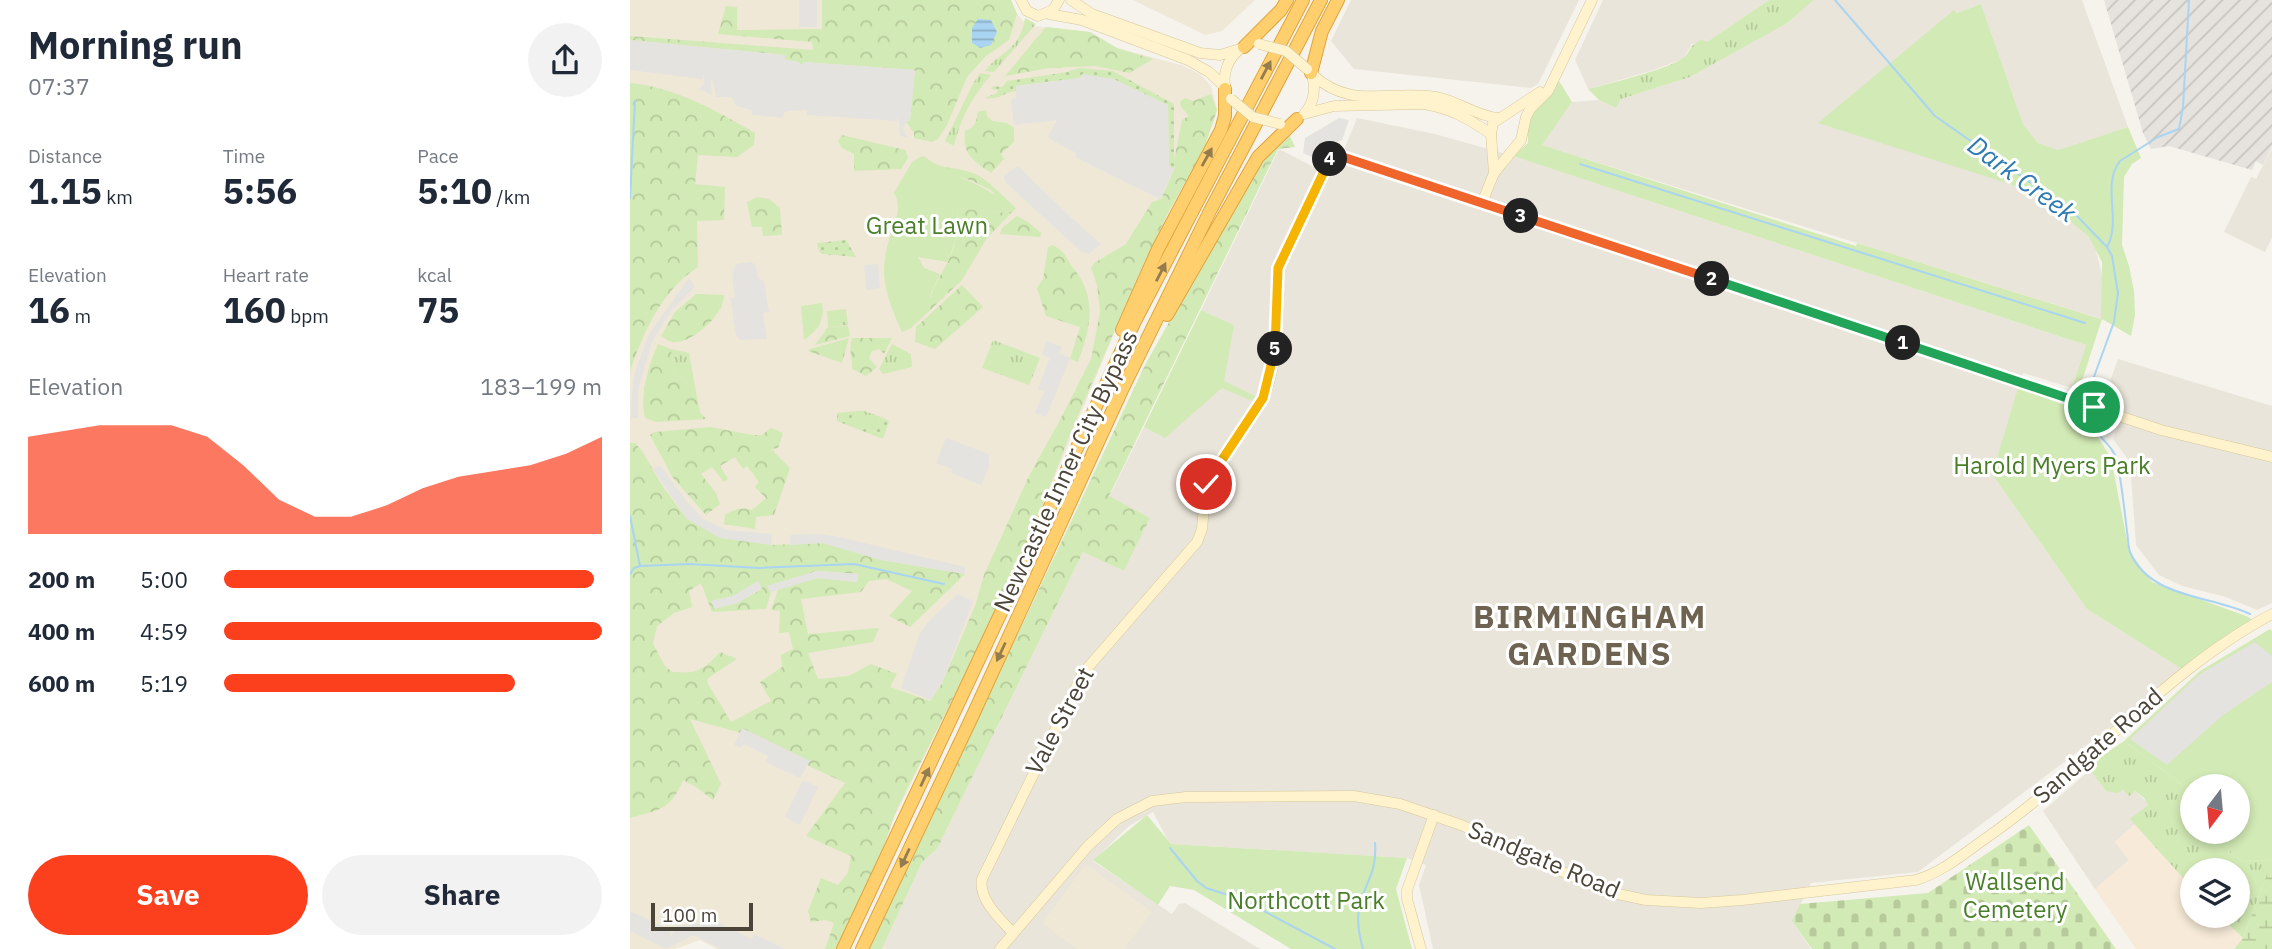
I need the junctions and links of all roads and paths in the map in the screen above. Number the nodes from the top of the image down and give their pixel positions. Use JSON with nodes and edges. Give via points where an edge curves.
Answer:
{"nodes":[{"id":1,"x":1021,"y":0,"type":"edge"},
{"id":2,"x":1059,"y":0,"type":"edge"},
{"id":3,"x":1071,"y":0,"type":"edge"},
{"id":4,"x":1287,"y":0,"type":"edge"},
{"id":5,"x":1303,"y":0,"type":"edge"},
{"id":6,"x":1321,"y":0,"type":"edge"},
{"id":7,"x":1338,"y":0,"type":"edge"},
{"id":8,"x":1592,"y":0,"type":"edge"},
{"id":9,"x":1049,"y":14,"type":"junction"},
{"id":10,"x":1242,"y":48,"type":"junction"},
{"id":11,"x":1310,"y":72,"type":"junction"},
{"id":12,"x":1554,"y":79,"type":"junction"},
{"id":13,"x":1227,"y":92,"type":"junction"},
{"id":14,"x":1301,"y":116,"type":"junction"},
{"id":15,"x":1501,"y":117,"type":"junction"},
{"id":16,"x":1522,"y":127,"type":"junction"},
{"id":17,"x":1491,"y":136,"type":"junction"},
{"id":18,"x":1513,"y":148,"type":"junction"},
{"id":19,"x":1493,"y":173,"type":"junction"},
{"id":20,"x":1482,"y":203,"type":"junction"},
{"id":21,"x":1122,"y":390,"type":"junction"},
{"id":22,"x":1080,"y":442,"type":"junction"},
{"id":23,"x":2272,"y":457,"type":"edge"},
{"id":24,"x":2272,"y":614,"type":"edge"},
{"id":25,"x":1434,"y":815,"type":"junction"},
{"id":26,"x":1013,"y":933,"type":"junction"},
{"id":27,"x":843,"y":949,"type":"edge"},
{"id":28,"x":862,"y":949,"type":"edge"},
{"id":29,"x":1000,"y":949,"type":"edge"},
{"id":30,"x":1421,"y":949,"type":"edge"}],
"edges":[{"from":1,"to":9,"type":"main road","via":[[1032,14]]},
{"from":2,"to":9,"type":"main road"},
{"from":3,"to":10,"type":"main road","via":[[1092,13],[1206,55]]},
{"from":4,"to":10,"type":"highway"},
{"from":22,"to":5,"type":"highway","name":"Newcastle Inner City Bypass","one_way":true,"via":[[1134,323]]},
{"from":6,"to":21,"type":"highway","name":"Newcastle Inner City Bypass"},
{"from":7,"to":11,"type":"highway","via":[[1322,31]]},
{"from":8,"to":12,"type":"main road"},
{"from":9,"to":13,"type":"main road","via":[[1088,22],[1188,60],[1209,72]]},
{"from":10,"to":11,"type":"main road","bridge":true,"via":[[1259,44],[1286,51]]},
{"from":10,"to":13,"type":"main road","via":[[1226,69]]},
{"from":11,"to":14,"type":"main road","via":[[1313,98]]},
{"from":11,"to":15,"type":"main road","via":[[1332,90],[1349,96],[1435,97],[1482,115]]},
{"from":12,"to":15,"type":"main road"},
{"from":12,"to":16,"type":"main road"},
{"from":13,"to":14,"type":"main road","bridge":true,"via":[[1253,117],[1280,124]]},
{"from":22,"to":13,"type":"highway","one_way":true,"via":[[1158,249],[1223,124]]},
{"from":14,"to":17,"type":"main road","via":[[1327,106],[1424,104],[1464,116]]},
{"from":14,"to":21,"type":"highway","via":[[1258,157]]},
{"from":15,"to":16,"type":"main road","via":[[1516,118]]},
{"from":15,"to":17,"type":"main road","via":[[1493,123]]},
{"from":16,"to":18,"type":"main road","via":[[1521,140]]},
{"from":17,"to":18,"type":"main road","via":[[1500,147]]},
{"from":17,"to":19,"type":"main road"},
{"from":18,"to":19,"type":"main road"},
{"from":19,"to":20,"type":"main road"},
{"from":20,"to":23,"type":"main road","via":[[2170,433]]},
{"from":20,"to":26,"type":"main road","name":"Vale Street","via":[[1340,156],[1326,166],[1278,268],[1276,343],[1266,391],[1206,484],[1202,529],[1192,548],[1083,673],[983,875],[984,897]]},
{"from":21,"to":28,"type":"highway","name":"Newcastle Inner City Bypass","one_way":true},
{"from":27,"to":22,"type":"highway","name":"Newcastle Inner City Bypass","one_way":true},
{"from":24,"to":25,"type":"main road","name":"Sandgate Road","via":[[2228,640],[2150,698],[2035,803],[1935,873],[1916,880],[1742,900],[1668,903],[1604,891]]},
{"from":25,"to":26,"type":"main road","name":"Sandgate Road","via":[[1354,796],[1199,796],[1152,802],[1117,819],[1088,846]]},
{"from":25,"to":30,"type":"main road","via":[[1407,890]]},
{"from":26,"to":29,"type":"main road","name":"Sandgate Road"}]}
